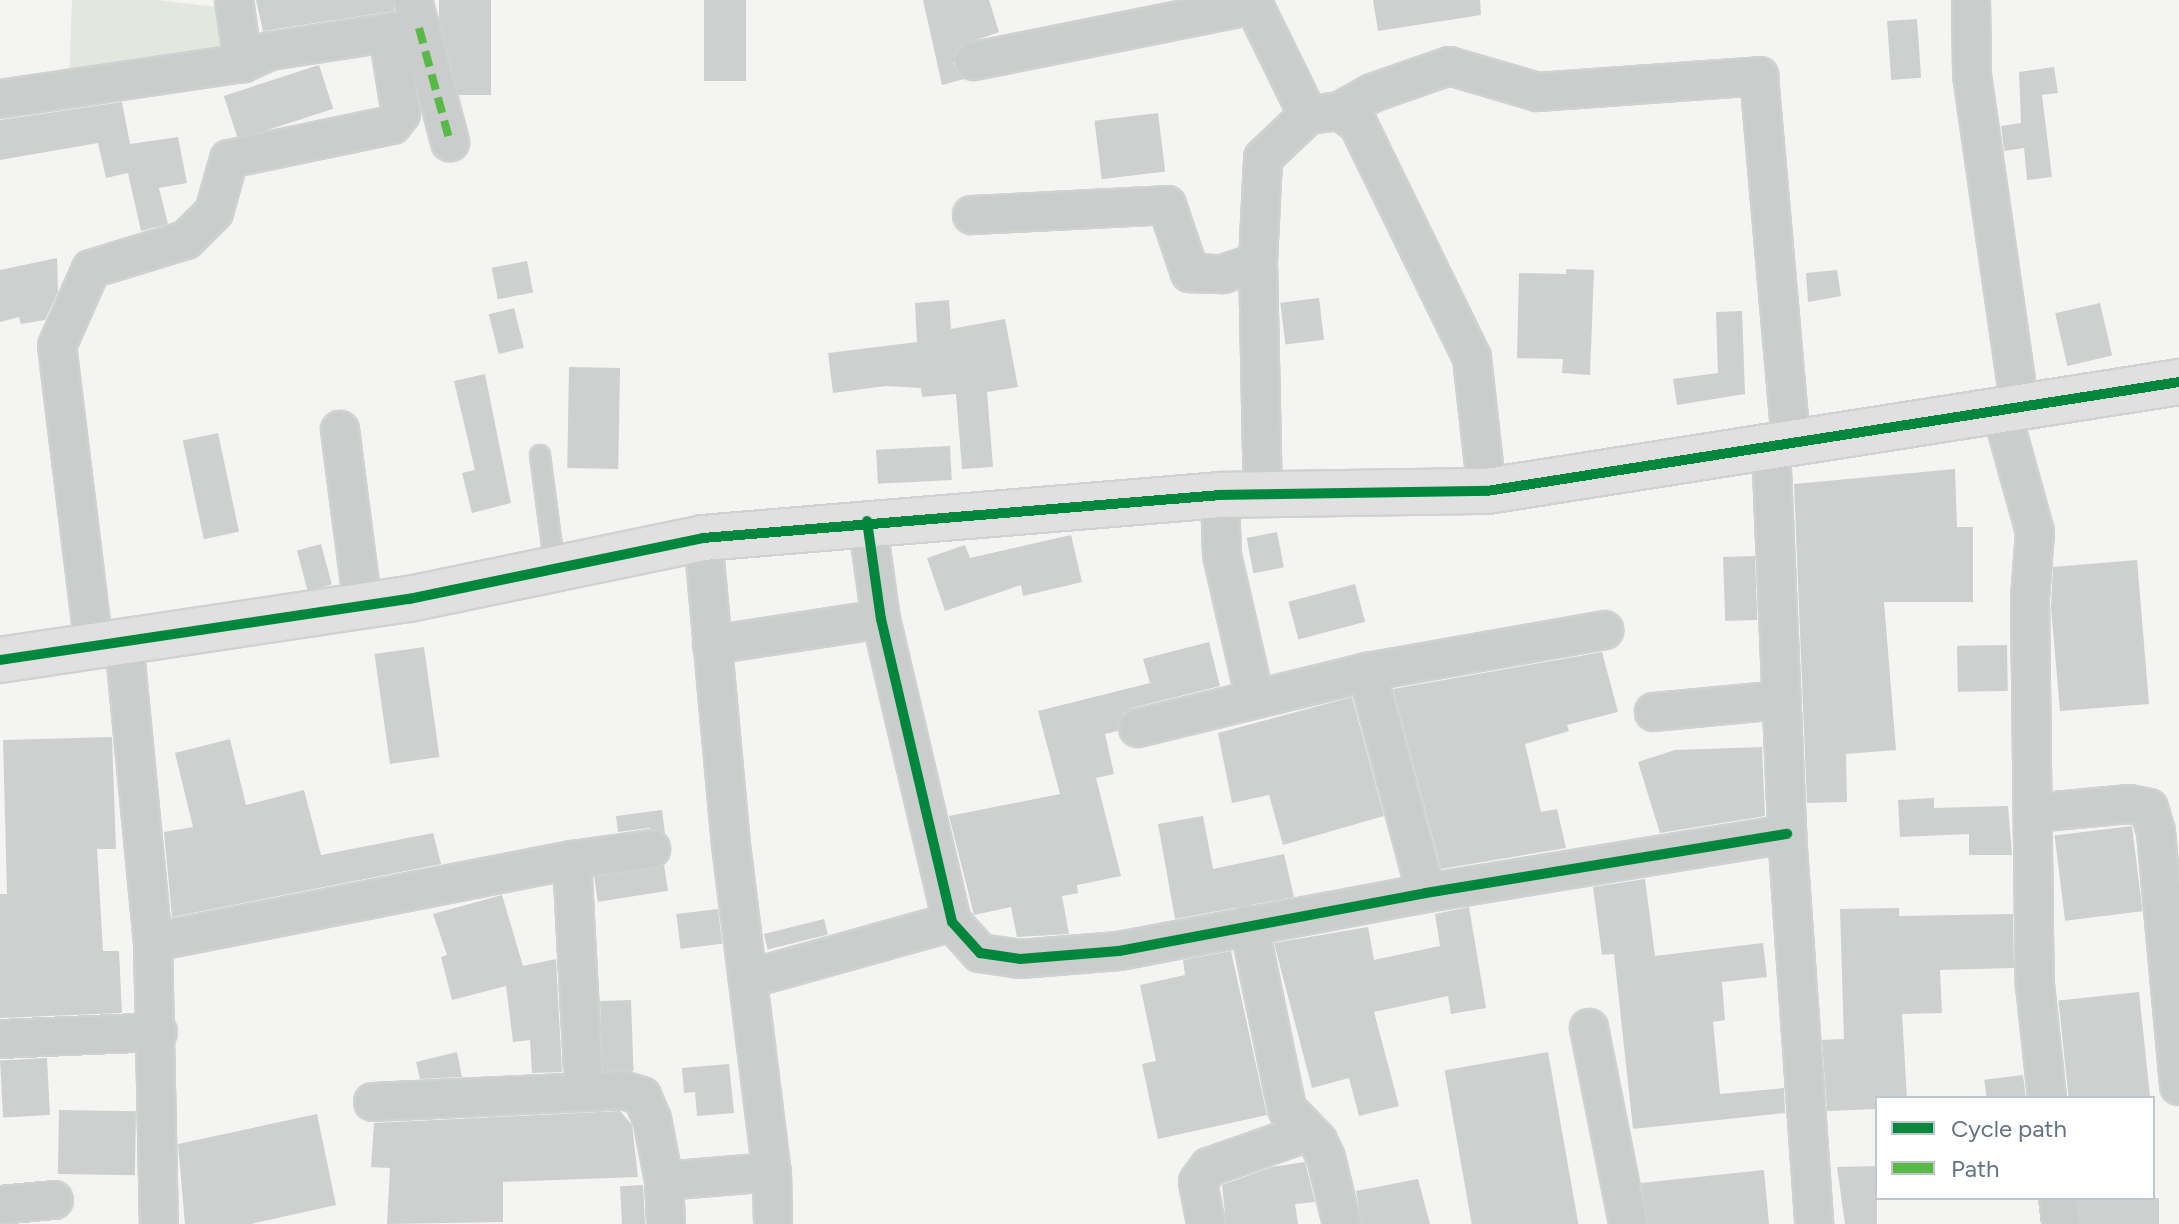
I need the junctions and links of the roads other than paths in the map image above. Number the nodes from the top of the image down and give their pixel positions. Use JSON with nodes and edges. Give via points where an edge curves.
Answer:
{"nodes":[{"id":1,"x":234,"y":0,"type":"edge"},
{"id":2,"x":1971,"y":0,"type":"edge"},
{"id":3,"x":1252,"y":3,"type":"edge"},
{"id":4,"x":406,"y":21,"type":"edge"},
{"id":5,"x":974,"y":61,"type":"dead end"},
{"id":6,"x":243,"y":63,"type":"junction"},
{"id":7,"x":0,"y":99,"type":"edge"},
{"id":8,"x":1324,"y":113,"type":"junction"},
{"id":9,"x":450,"y":142,"type":"dead end"},
{"id":10,"x":972,"y":215,"type":"dead end"},
{"id":11,"x":1258,"y":262,"type":"junction"},
{"id":12,"x":2179,"y":382,"type":"edge"},
{"id":13,"x":2011,"y":410,"type":"junction"},
{"id":14,"x":340,"y":430,"type":"dead end"},
{"id":15,"x":1781,"y":444,"type":"junction"},
{"id":16,"x":540,"y":455,"type":"dead end"},
{"id":17,"x":1487,"y":491,"type":"junction"},
{"id":18,"x":1220,"y":495,"type":"junction"},
{"id":19,"x":1263,"y":495,"type":"junction"},
{"id":20,"x":867,"y":521,"type":"junction"},
{"id":21,"x":703,"y":538,"type":"junction"},
{"id":22,"x":555,"y":569,"type":"junction"},
{"id":23,"x":363,"y":606,"type":"junction"},
{"id":24,"x":881,"y":619,"type":"junction"},
{"id":25,"x":1604,"y":630,"type":"dead end"},
{"id":26,"x":109,"y":644,"type":"junction"},
{"id":27,"x":712,"y":645,"type":"junction"},
{"id":28,"x":0,"y":660,"type":"edge"},
{"id":29,"x":1367,"y":672,"type":"junction"},
{"id":30,"x":1255,"y":699,"type":"junction"},
{"id":31,"x":1780,"y":700,"type":"junction"},
{"id":32,"x":1654,"y":712,"type":"dead end"},
{"id":33,"x":1138,"y":728,"type":"dead end"},
{"id":34,"x":2033,"y":813,"type":"junction"},
{"id":35,"x":1787,"y":834,"type":"junction"},
{"id":36,"x":651,"y":849,"type":"dead end"},
{"id":37,"x":572,"y":860,"type":"junction"},
{"id":38,"x":1426,"y":893,"type":"junction"},
{"id":39,"x":952,"y":922,"type":"junction"},
{"id":40,"x":1249,"y":925,"type":"junction"},
{"id":41,"x":153,"y":942,"type":"junction"},
{"id":42,"x":748,"y":979,"type":"junction"},
{"id":43,"x":1589,"y":1028,"type":"dead end"},
{"id":44,"x":158,"y":1032,"type":"junction"},
{"id":45,"x":0,"y":1039,"type":"edge"},
{"id":46,"x":2179,"y":1086,"type":"edge"},
{"id":47,"x":584,"y":1090,"type":"junction"},
{"id":48,"x":2047,"y":1096,"type":"edge"},
{"id":49,"x":373,"y":1102,"type":"dead end"},
{"id":50,"x":1308,"y":1132,"type":"junction"},
{"id":51,"x":772,"y":1172,"type":"junction"},
{"id":52,"x":664,"y":1181,"type":"junction"},
{"id":53,"x":54,"y":1200,"type":"dead end"},
{"id":54,"x":2058,"y":1200,"type":"edge"},
{"id":55,"x":0,"y":1205,"type":"edge"},
{"id":56,"x":159,"y":1224,"type":"edge"},
{"id":57,"x":666,"y":1224,"type":"edge"},
{"id":58,"x":773,"y":1224,"type":"edge"},
{"id":59,"x":1206,"y":1224,"type":"edge"},
{"id":60,"x":1342,"y":1224,"type":"edge"},
{"id":61,"x":1628,"y":1224,"type":"edge"},
{"id":62,"x":1814,"y":1224,"type":"edge"},
{"id":63,"x":2061,"y":1224,"type":"edge"}],
"edges":[{"from":1,"to":6,"type":"street"},
{"from":2,"to":13,"type":"street","via":[[1972,75]]},
{"from":3,"to":5,"type":"street"},
{"from":3,"to":8,"type":"street"},
{"from":4,"to":6,"type":"street","via":[[270,51]]},
{"from":4,"to":9,"type":"street"},
{"from":4,"to":26,"type":"street","via":[[401,114],[392,125],[229,159],[214,212],[186,240],[91,269],[57,346]]},
{"from":6,"to":7,"type":"street"},
{"from":8,"to":11,"type":"street","via":[[1263,158]]},
{"from":8,"to":15,"type":"street","via":[[1449,66],[1538,92],[1759,76]]},
{"from":8,"to":17,"type":"street","via":[[1358,124],[1472,358]]},
{"from":10,"to":11,"type":"street","via":[[1167,205],[1190,273],[1223,274]]},
{"from":11,"to":19,"type":"street"},
{"from":12,"to":13,"type":"street"},
{"from":13,"to":15,"type":"street"},
{"from":13,"to":34,"type":"street","via":[[2035,532],[2030,599]]},
{"from":14,"to":23,"type":"street"},
{"from":15,"to":17,"type":"street"},
{"from":15,"to":31,"type":"street"},
{"from":16,"to":22,"type":"lane"},
{"from":17,"to":19,"type":"street"},
{"from":18,"to":19,"type":"street"},
{"from":18,"to":20,"type":"street"},
{"from":18,"to":30,"type":"street","via":[[1222,555]]},
{"from":20,"to":21,"type":"street"},
{"from":20,"to":24,"type":"street"},
{"from":21,"to":22,"type":"street"},
{"from":21,"to":27,"type":"street"},
{"from":22,"to":23,"type":"street"},
{"from":23,"to":26,"type":"street"},
{"from":24,"to":27,"type":"street"},
{"from":24,"to":39,"type":"street"},
{"from":25,"to":29,"type":"street"},
{"from":26,"to":28,"type":"street"},
{"from":26,"to":41,"type":"street"},
{"from":27,"to":42,"type":"street"},
{"from":29,"to":30,"type":"street"},
{"from":29,"to":38,"type":"street"},
{"from":30,"to":33,"type":"street"},
{"from":31,"to":32,"type":"street"},
{"from":31,"to":35,"type":"street"},
{"from":34,"to":46,"type":"street","via":[[2130,804],[2149,808],[2156,832]]},
{"from":34,"to":48,"type":"street","via":[[2035,985]]},
{"from":35,"to":38,"type":"street"},
{"from":35,"to":62,"type":"street"},
{"from":36,"to":37,"type":"street"},
{"from":37,"to":41,"type":"street"},
{"from":37,"to":47,"type":"street"},
{"from":38,"to":40,"type":"street"},
{"from":39,"to":40,"type":"street","via":[[980,953],[1020,959],[1119,951]]},
{"from":39,"to":42,"type":"street"},
{"from":40,"to":50,"type":"street","via":[[1287,1109]]},
{"from":41,"to":44,"type":"street"},
{"from":42,"to":51,"type":"street"},
{"from":43,"to":61,"type":"street"},
{"from":44,"to":45,"type":"street"},
{"from":44,"to":56,"type":"street"},
{"from":47,"to":49,"type":"street"},
{"from":47,"to":52,"type":"street","via":[[623,1090],[642,1096]]},
{"from":50,"to":59,"type":"street","via":[[1209,1167],[1198,1182]]},
{"from":50,"to":60,"type":"street","via":[[1326,1158]]},
{"from":51,"to":52,"type":"street"},
{"from":51,"to":58,"type":"street"},
{"from":52,"to":57,"type":"street"},
{"from":53,"to":55,"type":"street"},
{"from":54,"to":63,"type":"street"}]}
